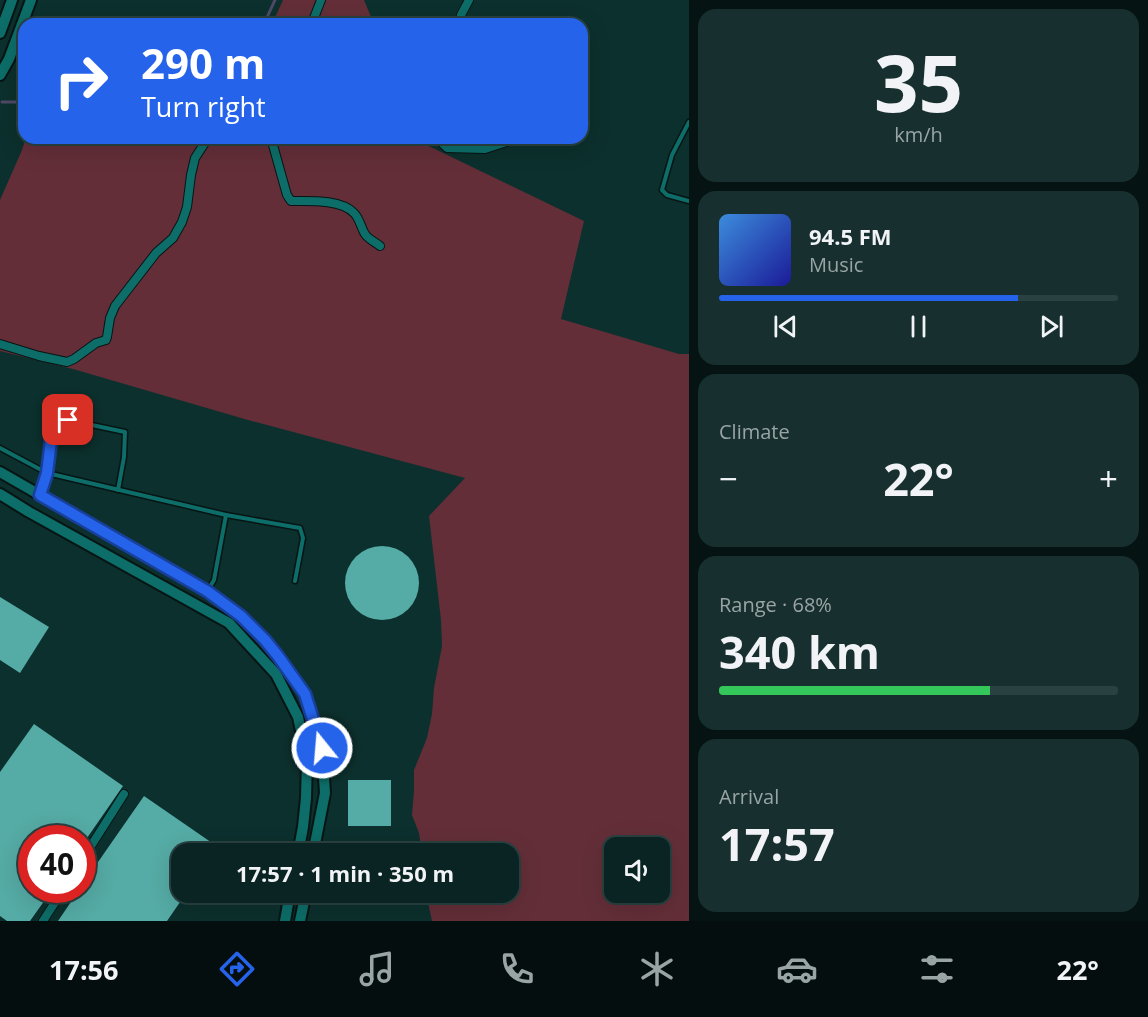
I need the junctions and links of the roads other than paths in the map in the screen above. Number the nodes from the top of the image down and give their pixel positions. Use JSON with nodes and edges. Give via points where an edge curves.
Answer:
{"nodes":[{"id":1,"x":12,"y":0,"type":"edge"},
{"id":2,"x":31,"y":0,"type":"edge"},
{"id":3,"x":321,"y":0,"type":"edge"},
{"id":4,"x":469,"y":0,"type":"edge"},
{"id":5,"x":24,"y":18,"type":"edge"},
{"id":6,"x":314,"y":18,"type":"edge"},
{"id":7,"x":460,"y":18,"type":"edge"},
{"id":8,"x":0,"y":33,"type":"edge"},
{"id":9,"x":18,"y":35,"type":"edge"},
{"id":10,"x":0,"y":75,"type":"edge"},
{"id":11,"x":689,"y":122,"type":"edge"},
{"id":12,"x":204,"y":144,"type":"edge"},
{"id":13,"x":273,"y":144,"type":"edge"},
{"id":14,"x":443,"y":144,"type":"edge"},
{"id":15,"x":500,"y":144,"type":"edge"},
{"id":16,"x":689,"y":201,"type":"edge"},
{"id":17,"x":380,"y":246,"type":"dead end"},
{"id":18,"x":0,"y":344,"type":"edge"},
{"id":19,"x":0,"y":448,"type":"edge"},
{"id":20,"x":0,"y":472,"type":"edge"},
{"id":21,"x":47,"y":473,"type":"junction"},
{"id":22,"x":118,"y":490,"type":"junction"},
{"id":23,"x":0,"y":494,"type":"edge"},
{"id":24,"x":40,"y":495,"type":"junction"},
{"id":25,"x":226,"y":515,"type":"junction"},
{"id":26,"x":295,"y":581,"type":"dead end"},
{"id":27,"x":207,"y":591,"type":"junction"},
{"id":28,"x":124,"y":794,"type":"dead end"},
{"id":29,"x":96,"y":838,"type":"edge"},
{"id":30,"x":300,"y":843,"type":"edge"},
{"id":31,"x":315,"y":843,"type":"edge"},
{"id":32,"x":55,"y":903,"type":"edge"},
{"id":33,"x":288,"y":903,"type":"edge"},
{"id":34,"x":304,"y":903,"type":"edge"},
{"id":35,"x":43,"y":921,"type":"edge"},
{"id":36,"x":285,"y":921,"type":"edge"},
{"id":37,"x":300,"y":921,"type":"edge"}],
"edges":[{"from":1,"to":8,"type":"street"},
{"from":2,"to":5,"type":"street"},
{"from":3,"to":6,"type":"street"},
{"from":4,"to":7,"type":"street"},
{"from":9,"to":10,"type":"street"},
{"from":11,"to":16,"type":"lane","via":[[672,155],[662,190]]},
{"from":12,"to":18,"type":"street","via":[[190,175],[182,222],[115,306],[106,340],[67,362]]},
{"from":13,"to":17,"type":"street","via":[[291,201],[330,202],[345,207],[354,213],[366,236]]},
{"from":14,"to":15,"type":"street","via":[[447,148],[485,149]]},
{"from":19,"to":21,"type":"lane"},
{"from":20,"to":24,"type":"street"},
{"from":21,"to":22,"type":"lane"},
{"from":21,"to":22,"type":"lane","via":[[52,432],[61,423],[68,420],[125,432]]},
{"from":21,"to":24,"type":"lane"},
{"from":22,"to":25,"type":"lane"},
{"from":23,"to":30,"type":"street","via":[[229,623],[276,674],[298,717],[307,759]]},
{"from":24,"to":27,"type":"street"},
{"from":25,"to":26,"type":"lane","via":[[300,528],[303,538]]},
{"from":25,"to":27,"type":"lane","via":[[214,580]]},
{"from":27,"to":31,"type":"street","via":[[265,640],[305,694],[322,748],[324,770],[325,793]]},
{"from":28,"to":29,"type":"street"},
{"from":32,"to":35,"type":"street"},
{"from":33,"to":36,"type":"street"},
{"from":34,"to":37,"type":"street"}]}
